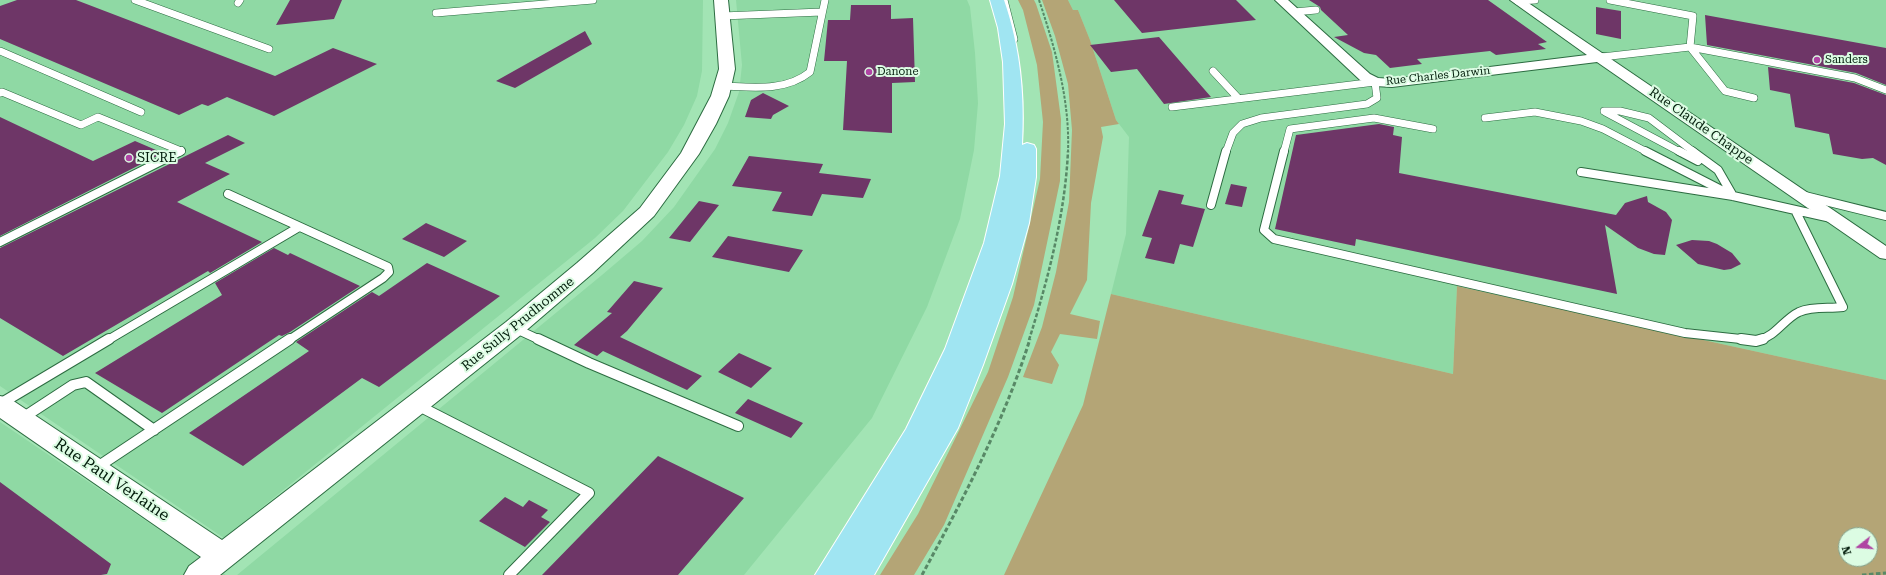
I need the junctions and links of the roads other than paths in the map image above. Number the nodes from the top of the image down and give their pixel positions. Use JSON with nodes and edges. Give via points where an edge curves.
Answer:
{"nodes":[{"id":1,"x":136,"y":0,"type":"edge"},
{"id":2,"x":593,"y":0,"type":"edge"},
{"id":3,"x":825,"y":0,"type":"edge"},
{"id":4,"x":997,"y":0,"type":"edge"},
{"id":5,"x":1004,"y":0,"type":"edge"},
{"id":6,"x":1010,"y":0,"type":"edge"},
{"id":7,"x":1281,"y":0,"type":"edge"},
{"id":8,"x":1535,"y":0,"type":"edge"},
{"id":9,"x":1610,"y":0,"type":"edge"},
{"id":10,"x":1517,"y":1,"type":"edge"},
{"id":11,"x":722,"y":8,"type":"edge"},
{"id":12,"x":1316,"y":10,"type":"dead end"},
{"id":13,"x":822,"y":12,"type":"junction"},
{"id":14,"x":1294,"y":12,"type":"junction"},
{"id":15,"x":436,"y":13,"type":"dead end"},
{"id":16,"x":1690,"y":47,"type":"junction"},
{"id":17,"x":269,"y":49,"type":"dead end"},
{"id":18,"x":0,"y":51,"type":"edge"},
{"id":19,"x":1602,"y":57,"type":"junction"},
{"id":20,"x":1213,"y":71,"type":"dead end"},
{"id":21,"x":1374,"y":82,"type":"junction"},
{"id":22,"x":722,"y":86,"type":"junction"},
{"id":23,"x":1886,"y":90,"type":"edge"},
{"id":24,"x":0,"y":93,"type":"edge"},
{"id":25,"x":1238,"y":98,"type":"junction"},
{"id":26,"x":1754,"y":98,"type":"dead end"},
{"id":27,"x":1172,"y":107,"type":"dead end"},
{"id":28,"x":141,"y":112,"type":"dead end"},
{"id":29,"x":1485,"y":118,"type":"dead end"},
{"id":30,"x":1433,"y":129,"type":"dead end"},
{"id":31,"x":1718,"y":170,"type":"junction"},
{"id":32,"x":1581,"y":172,"type":"dead end"},
{"id":33,"x":228,"y":194,"type":"dead end"},
{"id":34,"x":1799,"y":194,"type":"junction"},
{"id":35,"x":1733,"y":196,"type":"junction"},
{"id":36,"x":1211,"y":205,"type":"dead end"},
{"id":37,"x":1796,"y":212,"type":"junction"},
{"id":38,"x":1886,"y":216,"type":"edge"},
{"id":39,"x":1836,"y":219,"type":"junction"},
{"id":40,"x":299,"y":227,"type":"junction"},
{"id":41,"x":0,"y":242,"type":"edge"},
{"id":42,"x":1886,"y":254,"type":"edge"},
{"id":43,"x":514,"y":328,"type":"junction"},
{"id":44,"x":962,"y":360,"type":"dead end"},
{"id":45,"x":954,"y":382,"type":"dead end"},
{"id":46,"x":417,"y":405,"type":"junction"},
{"id":47,"x":7,"y":409,"type":"edge"},
{"id":48,"x":942,"y":411,"type":"dead end"},
{"id":49,"x":738,"y":426,"type":"dead end"},
{"id":50,"x":154,"y":430,"type":"junction"},
{"id":51,"x":94,"y":469,"type":"junction"},
{"id":52,"x":223,"y":556,"type":"junction"},
{"id":53,"x":199,"y":575,"type":"edge"},
{"id":54,"x":509,"y":575,"type":"edge"},
{"id":55,"x":830,"y":575,"type":"edge"},
{"id":56,"x":859,"y":575,"type":"edge"}],
"edges":[{"from":1,"to":17,"type":"lane"},
{"from":2,"to":15,"type":"lane"},
{"from":3,"to":13,"type":"lane"},
{"from":4,"to":55,"type":"main road","via":[[1006,28],[1011,62],[1014,124],[1010,176],[994,243],[957,349],[917,433]]},
{"from":5,"to":44,"type":"lane","via":[[1011,22],[1019,78],[1020,156],[1013,209],[1003,252]]},
{"from":6,"to":56,"type":"main road","via":[[1021,36],[1028,134],[1026,177],[1019,223],[1002,284],[945,428]]},
{"from":7,"to":14,"type":"street","name":"Rue Charles Darwin"},
{"from":8,"to":10,"type":"lane"},
{"from":9,"to":16,"type":"lane","via":[[1693,16]]},
{"from":10,"to":19,"type":"street","name":"Rue Claude Chappe"},
{"from":11,"to":13,"type":"lane"},
{"from":11,"to":22,"type":"street","name":"Rue Sully Prudhomme","via":[[726,69]]},
{"from":12,"to":14,"type":"lane"},
{"from":13,"to":22,"type":"lane","via":[[810,72],[806,77],[779,86]]},
{"from":14,"to":21,"type":"street","name":"Rue Charles Darwin","via":[[1358,71]]},
{"from":16,"to":19,"type":"lane"},
{"from":16,"to":23,"type":"lane","via":[[1855,78]]},
{"from":16,"to":26,"type":"lane","via":[[1725,91]]},
{"from":18,"to":28,"type":"lane"},
{"from":19,"to":21,"type":"street","name":"Rue Charles Darwin","via":[[1392,83]]},
{"from":19,"to":34,"type":"street","name":"Rue Claude Chappe"},
{"from":20,"to":25,"type":"lane"},
{"from":21,"to":25,"type":"lane"},
{"from":21,"to":36,"type":"lane","via":[[1377,98],[1367,104],[1261,118],[1242,124],[1233,132],[1228,143]]},
{"from":22,"to":43,"type":"street","name":"Rue Sully Prudhomme","via":[[707,124],[690,154],[647,212]]},
{"from":24,"to":41,"type":"lane","via":[[81,125],[98,117],[181,151]]},
{"from":25,"to":27,"type":"lane"},
{"from":29,"to":35,"type":"lane","via":[[1535,112],[1581,121],[1603,129]]},
{"from":30,"to":37,"type":"lane","via":[[1374,118],[1290,129],[1264,230],[1274,239],[1678,331],[1756,341],[1766,340],[1801,311],[1843,307]]},
{"from":31,"to":31,"type":"lane","via":[[1707,165],[1604,111],[1620,111],[1649,118]]},
{"from":31,"to":35,"type":"lane"},
{"from":32,"to":35,"type":"lane"},
{"from":33,"to":40,"type":"lane"},
{"from":34,"to":38,"type":"lane"},
{"from":34,"to":39,"type":"street","name":"Rue Claude Chappe"},
{"from":35,"to":37,"type":"lane"},
{"from":37,"to":39,"type":"lane"},
{"from":39,"to":42,"type":"street","name":"Rue Claude Chappe"},
{"from":40,"to":47,"type":"lane"},
{"from":40,"to":50,"type":"lane","via":[[388,267],[389,272]]},
{"from":43,"to":46,"type":"street","name":"Rue Sully Prudhomme"},
{"from":43,"to":49,"type":"lane"},
{"from":45,"to":48,"type":"lane"},
{"from":46,"to":52,"type":"street","name":"Rue Sully Prudhomme"},
{"from":46,"to":54,"type":"lane","via":[[589,493]]},
{"from":47,"to":50,"type":"lane","via":[[86,382]]},
{"from":47,"to":51,"type":"street","name":"Rue Paul Verlaine"},
{"from":50,"to":51,"type":"lane"},
{"from":51,"to":52,"type":"street","name":"Rue Paul Verlaine"},
{"from":52,"to":53,"type":"street","name":"Rue Sully Prudhomme"}]}
